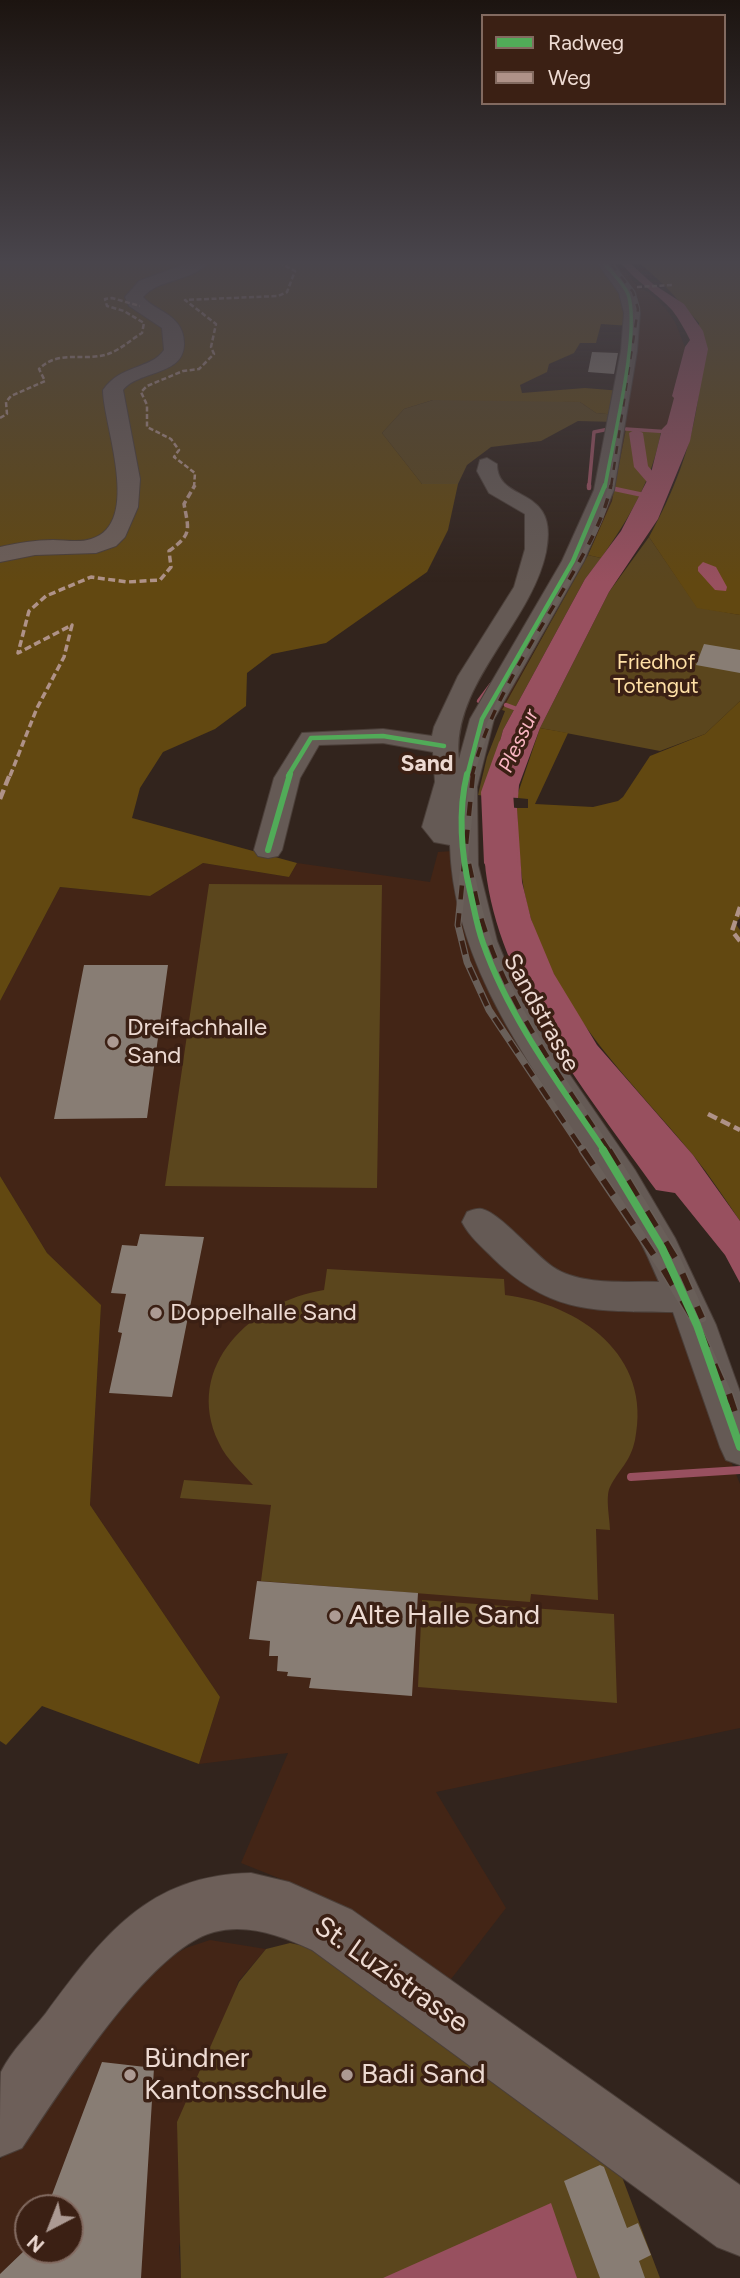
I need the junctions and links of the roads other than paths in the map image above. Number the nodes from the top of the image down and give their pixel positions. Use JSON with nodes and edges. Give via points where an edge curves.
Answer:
{"nodes":[{"id":1,"x":142,"y":370,"type":"edge"},
{"id":2,"x":626,"y":370,"type":"edge"},
{"id":3,"x":488,"y":464,"type":"dead end"},
{"id":4,"x":0,"y":555,"type":"edge"},
{"id":5,"x":444,"y":746,"type":"junction"},
{"id":6,"x":462,"y":839,"type":"junction"},
{"id":7,"x":268,"y":850,"type":"dead end"},
{"id":8,"x":479,"y":1222,"type":"dead end"},
{"id":9,"x":685,"y":1297,"type":"junction"},
{"id":10,"x":740,"y":1447,"type":"edge"},
{"id":11,"x":0,"y":2126,"type":"edge"},
{"id":12,"x":740,"y":2224,"type":"edge"}],
"edges":[{"from":1,"to":4,"type":"main road","via":[[124,378],[113,390],[128,478],[118,533],[94,547],[37,547]]},
{"from":2,"to":6,"type":"street","name":"Sandstrasse","via":[[604,490],[573,561],[482,719],[464,787]]},
{"from":3,"to":5,"type":"street","via":[[496,489],[535,513],[536,549],[525,587],[470,676],[446,727]]},
{"from":5,"to":6,"type":"street","via":[[448,782],[435,827],[446,837]]},
{"from":5,"to":7,"type":"street","via":[[383,736],[311,738],[287,778]]},
{"from":6,"to":9,"type":"street","name":"Sandstrasse","via":[[471,899],[500,987],[640,1207]]},
{"from":8,"to":9,"type":"street","via":[[553,1285],[580,1292]]},
{"from":9,"to":10,"type":"street","name":"Sandstrasse"},
{"from":11,"to":12,"type":"main road","name":"St. Luzistrasse","via":[[116,1969],[152,1931],[209,1904],[274,1905],[332,1930]]}]}
